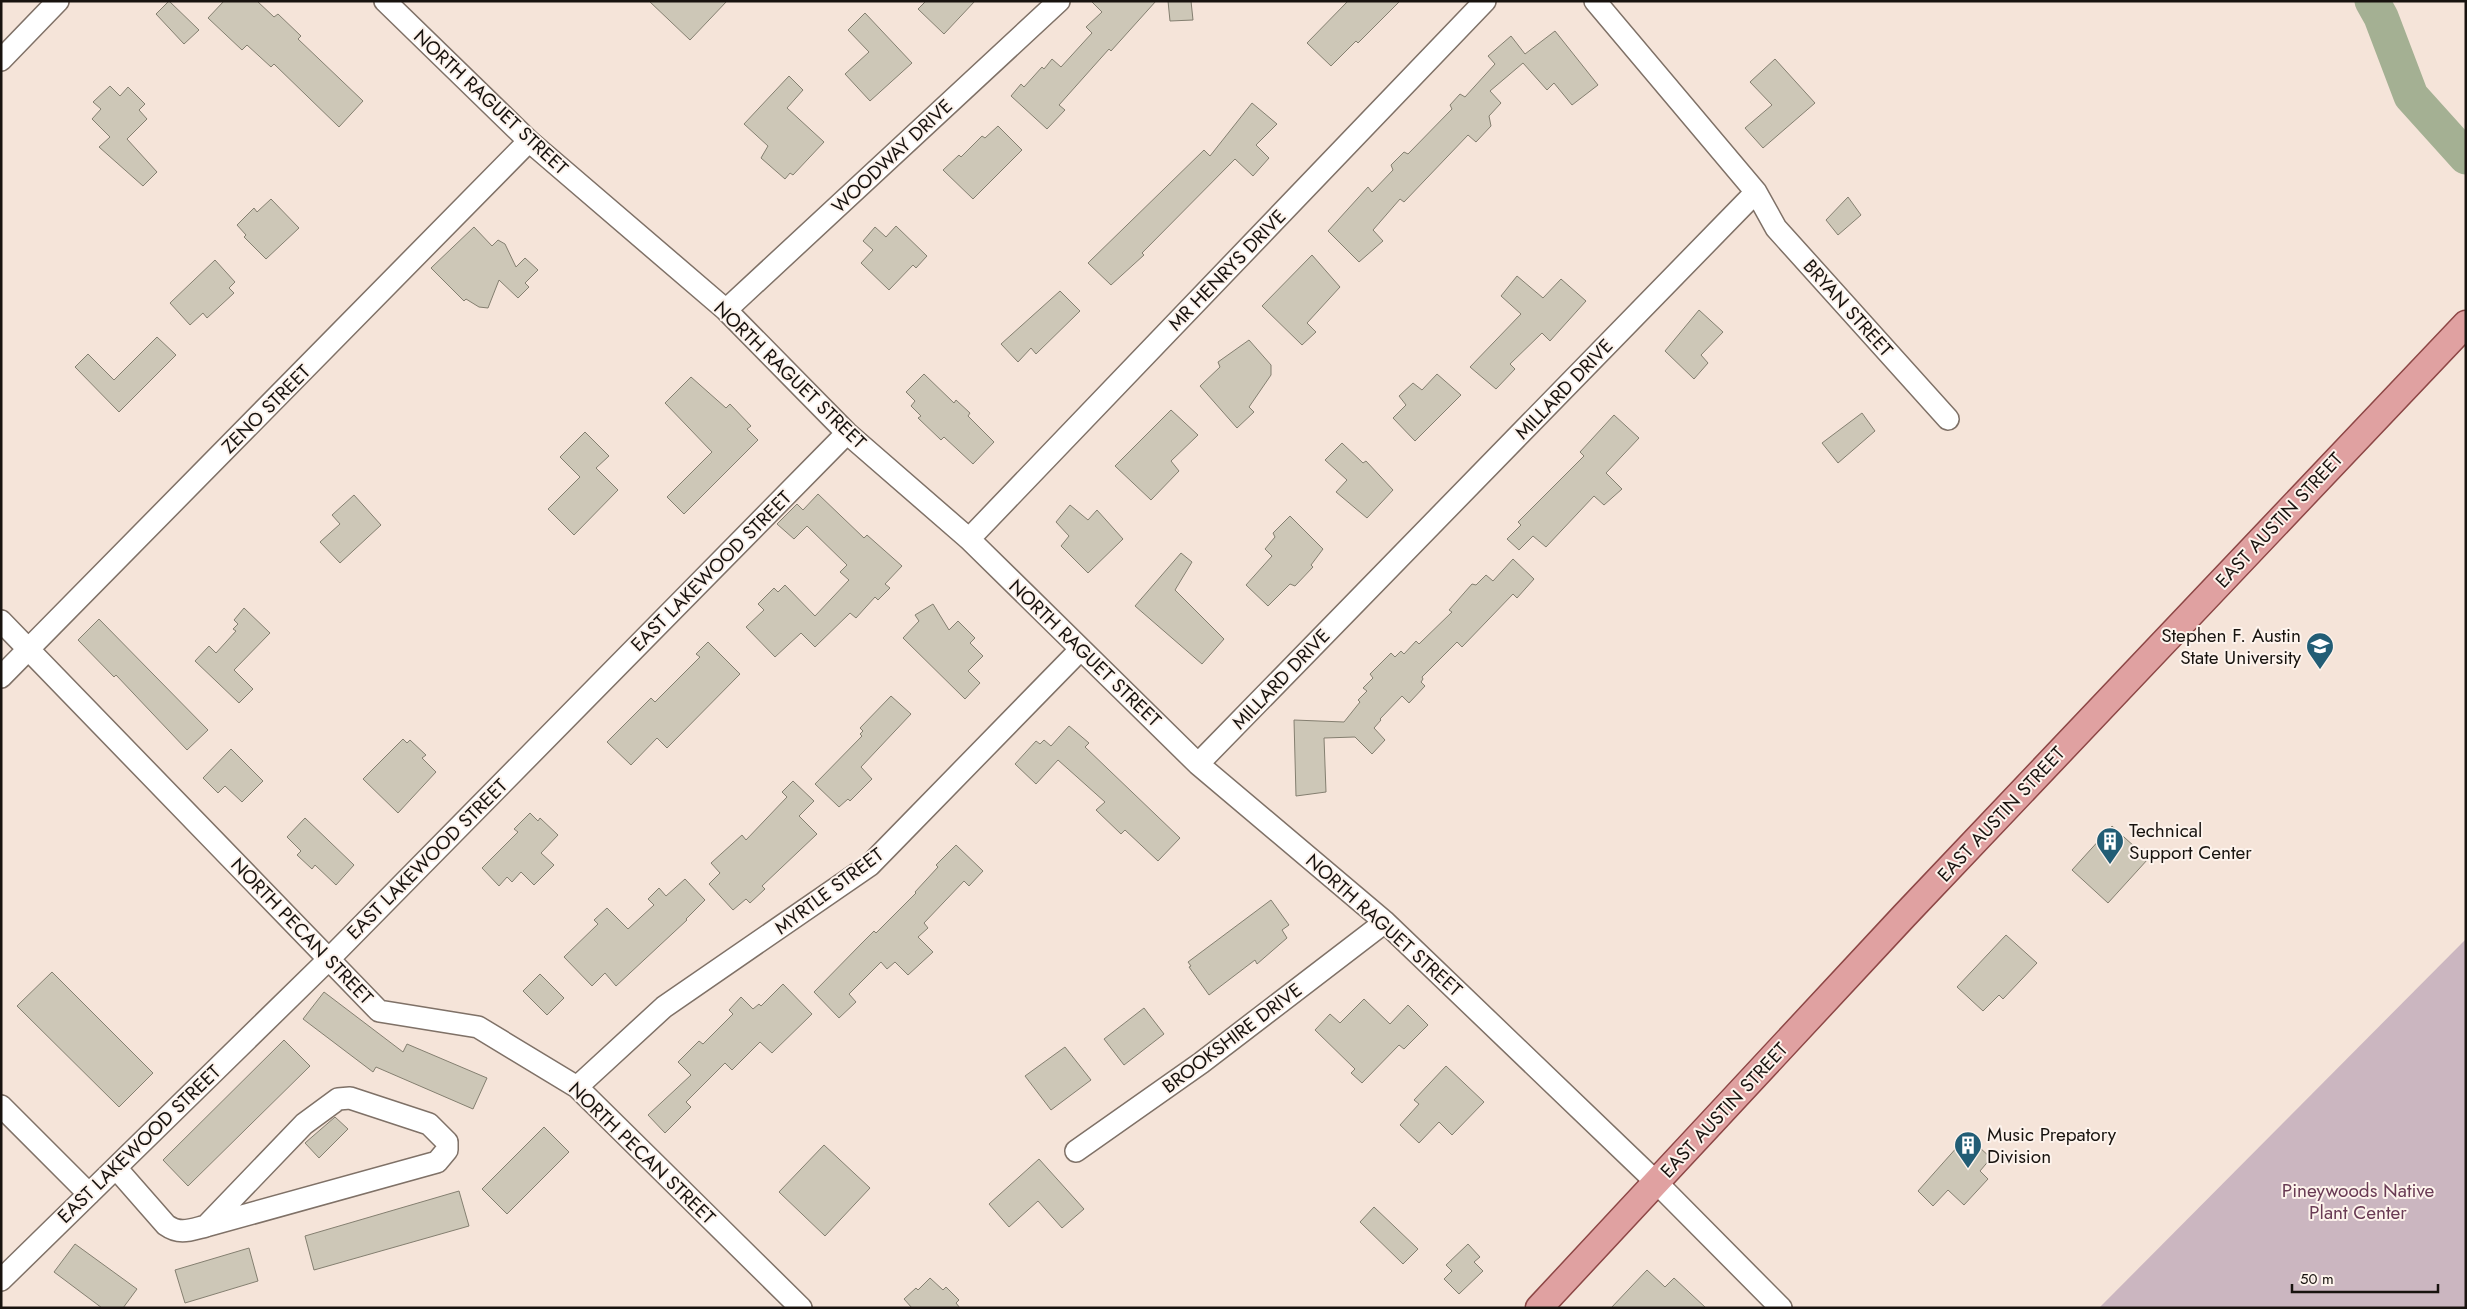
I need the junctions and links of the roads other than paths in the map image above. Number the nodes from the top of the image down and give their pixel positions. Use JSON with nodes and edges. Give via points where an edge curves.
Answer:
{"nodes":[{"id":1,"x":58,"y":1,"type":"edge"},
{"id":2,"x":385,"y":1,"type":"edge"},
{"id":3,"x":1058,"y":1,"type":"edge"},
{"id":4,"x":1485,"y":1,"type":"edge"},
{"id":5,"x":1595,"y":1,"type":"edge"},
{"id":6,"x":1,"y":60,"type":"edge"},
{"id":7,"x":530,"y":141,"type":"junction"},
{"id":8,"x":1756,"y":192,"type":"junction"},
{"id":9,"x":726,"y":310,"type":"junction"},
{"id":10,"x":2466,"y":324,"type":"edge"},
{"id":11,"x":1948,"y":419,"type":"dead end"},
{"id":12,"x":847,"y":433,"type":"junction"},
{"id":13,"x":969,"y":539,"type":"junction"},
{"id":14,"x":1,"y":621,"type":"edge"},
{"id":15,"x":29,"y":649,"type":"junction"},
{"id":16,"x":1081,"y":649,"type":"junction"},
{"id":17,"x":1,"y":677,"type":"edge"},
{"id":18,"x":1198,"y":764,"type":"junction"},
{"id":19,"x":1385,"y":922,"type":"junction"},
{"id":20,"x":329,"y":959,"type":"junction"},
{"id":21,"x":577,"y":1087,"type":"junction"},
{"id":22,"x":1,"y":1106,"type":"edge"},
{"id":23,"x":1076,"y":1151,"type":"dead end"},
{"id":24,"x":116,"y":1168,"type":"junction"},
{"id":25,"x":1656,"y":1182,"type":"junction"},
{"id":26,"x":89,"y":1194,"type":"junction"},
{"id":27,"x":206,"y":1226,"type":"junction"},
{"id":28,"x":1,"y":1280,"type":"edge"},
{"id":29,"x":801,"y":1308,"type":"edge"},
{"id":30,"x":1539,"y":1308,"type":"edge"},
{"id":31,"x":1781,"y":1308,"type":"edge"}],
"edges":[{"from":1,"to":6,"type":"street"},
{"from":2,"to":7,"type":"street","name":"NORTH RAGUET STREET"},
{"from":3,"to":9,"type":"street","name":"WOODWAY DRIVE"},
{"from":4,"to":13,"type":"street","name":"MR HENRYS DRIVE"},
{"from":5,"to":8,"type":"street"},
{"from":7,"to":9,"type":"street","name":"NORTH RAGUET STREET"},
{"from":7,"to":15,"type":"street","name":"ZENO STREET"},
{"from":8,"to":11,"type":"street","name":"BRYAN STREET","via":[[1776,228]]},
{"from":8,"to":18,"type":"street","name":"MILLARD DRIVE"},
{"from":9,"to":12,"type":"street","name":"NORTH RAGUET STREET"},
{"from":10,"to":25,"type":"main road","name":"EAST AUSTIN STREET"},
{"from":12,"to":13,"type":"street","name":"NORTH RAGUET STREET"},
{"from":12,"to":20,"type":"street","name":"EAST LAKEWOOD STREET"},
{"from":13,"to":16,"type":"street","name":"NORTH RAGUET STREET"},
{"from":14,"to":15,"type":"street","name":"NORTH PECAN STREET"},
{"from":15,"to":17,"type":"street","name":"ZENO STREET"},
{"from":15,"to":20,"type":"street","name":"NORTH PECAN STREET"},
{"from":16,"to":18,"type":"street","name":"NORTH RAGUET STREET"},
{"from":16,"to":21,"type":"street","name":"MYRTLE STREET","via":[[870,865],[664,1007]]},
{"from":18,"to":19,"type":"street","name":"NORTH RAGUET STREET"},
{"from":19,"to":23,"type":"street","name":"BROOKSHIRE DRIVE","via":[[1201,1063]]},
{"from":19,"to":25,"type":"street","name":"NORTH RAGUET STREET"},
{"from":20,"to":21,"type":"street","name":"NORTH PECAN STREET","via":[[379,1011],[478,1027]]},
{"from":20,"to":24,"type":"street","name":"EAST LAKEWOOD STREET"},
{"from":21,"to":29,"type":"street","name":"NORTH PECAN STREET"},
{"from":22,"to":26,"type":"street"},
{"from":24,"to":26,"type":"street","name":"EAST LAKEWOOD STREET"},
{"from":24,"to":27,"type":"street","via":[[174,1231]]},
{"from":25,"to":30,"type":"main road","name":"EAST AUSTIN STREET"},
{"from":25,"to":31,"type":"street","name":"NORTH RAGUET STREET"},
{"from":26,"to":28,"type":"street","name":"EAST LAKEWOOD STREET"},
{"from":27,"to":27,"type":"street","via":[[437,1162],[447,1150],[447,1142],[429,1124],[350,1098],[338,1099],[304,1124]]}]}
